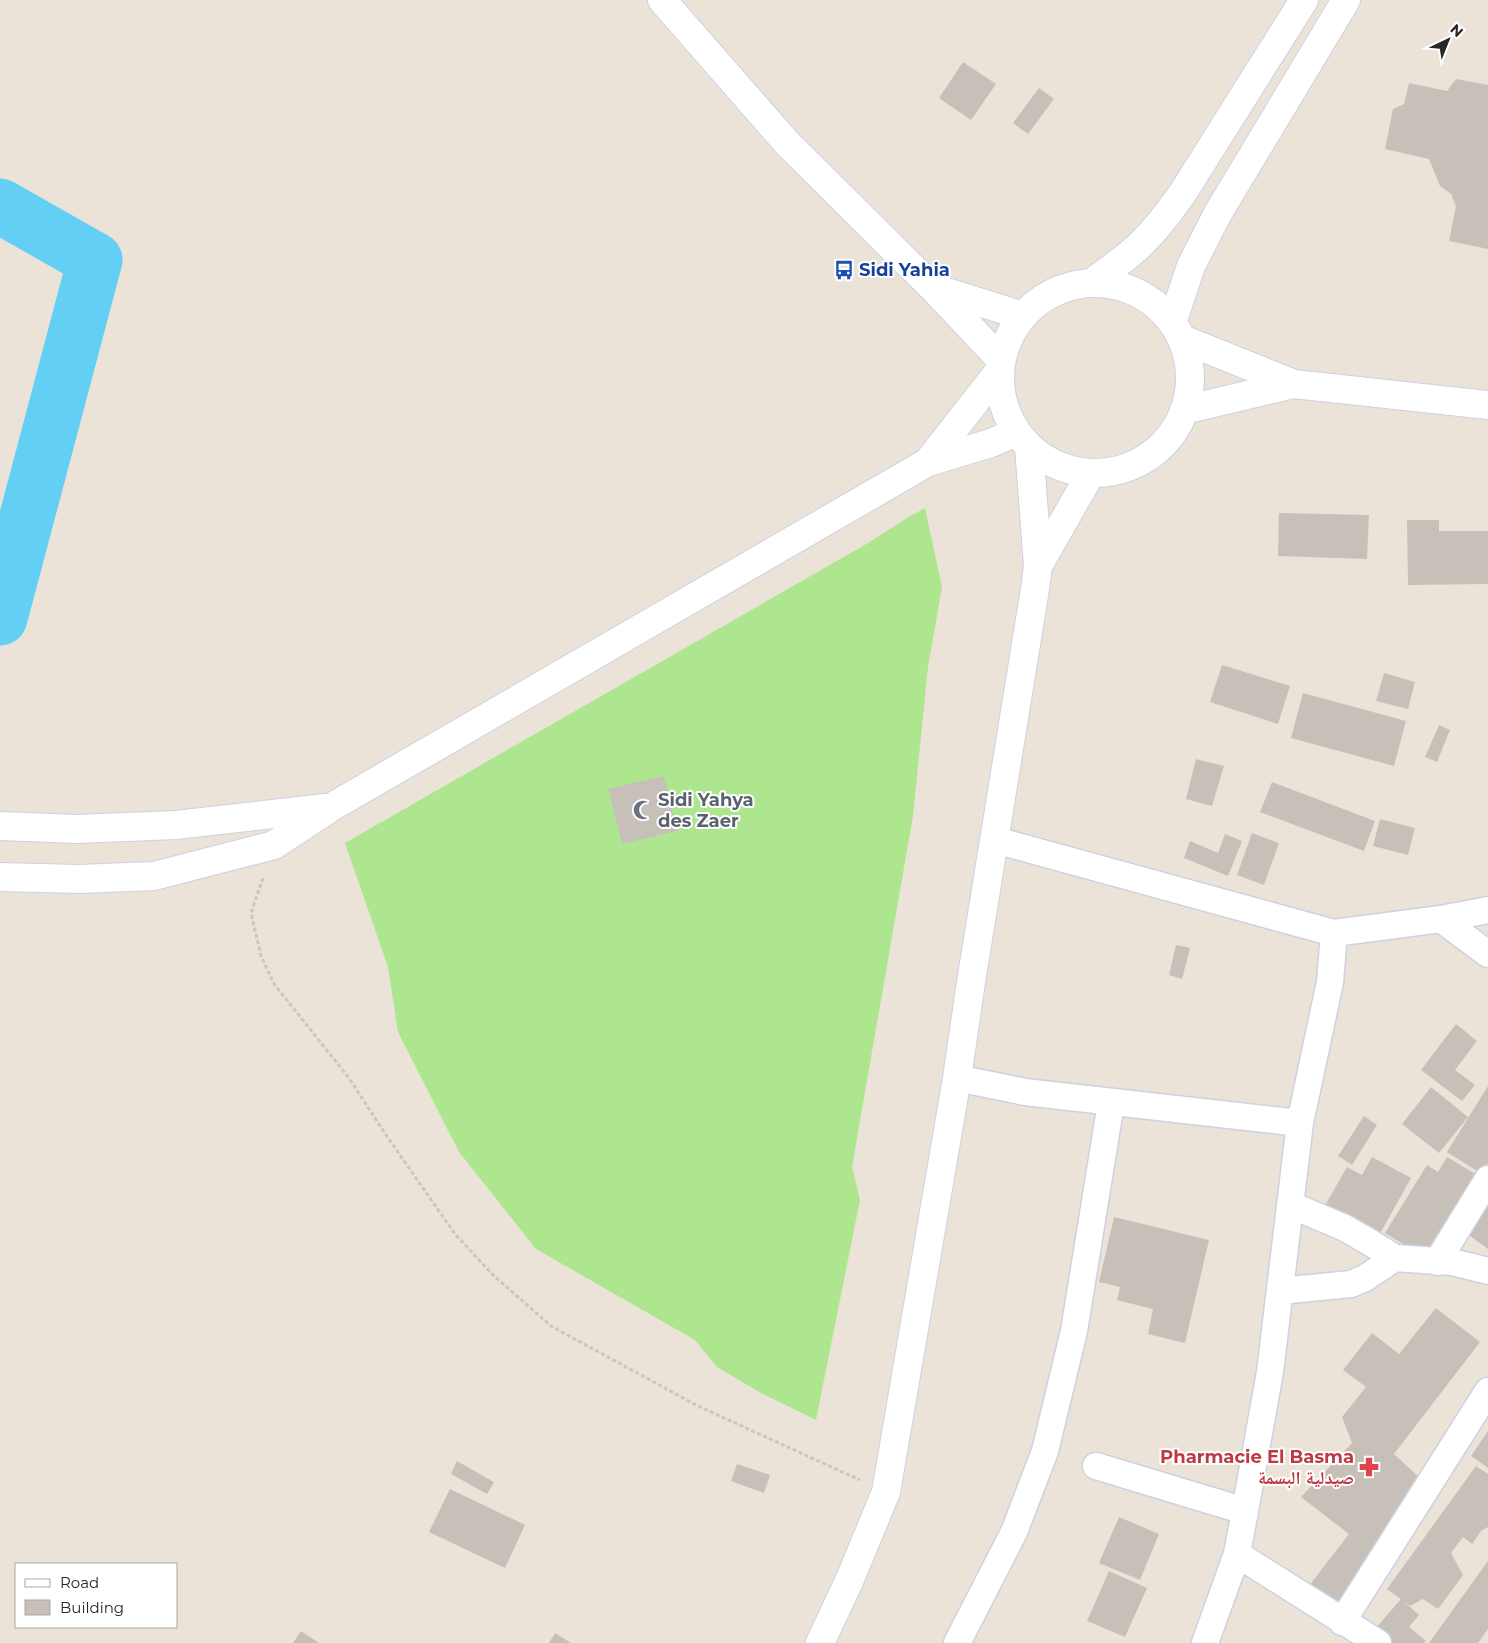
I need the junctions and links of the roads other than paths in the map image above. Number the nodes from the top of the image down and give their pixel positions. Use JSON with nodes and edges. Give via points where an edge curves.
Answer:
{"nodes":[{"id":1,"x":662,"y":0,"type":"edge"},
{"id":2,"x":1304,"y":0,"type":"edge"},
{"id":3,"x":1346,"y":0,"type":"edge"},
{"id":4,"x":1091,"y":283,"type":"junction"},
{"id":5,"x":932,"y":287,"type":"junction"},
{"id":6,"x":1022,"y":316,"type":"junction"},
{"id":7,"x":1177,"y":331,"type":"junction"},
{"id":8,"x":1000,"y":365,"type":"junction"},
{"id":9,"x":1294,"y":384,"type":"junction"},
{"id":10,"x":1488,"y":405,"type":"edge"},
{"id":11,"x":1184,"y":410,"type":"junction"},
{"id":12,"x":1023,"y":439,"type":"junction"},
{"id":13,"x":928,"y":462,"type":"junction"},
{"id":14,"x":1091,"y":473,"type":"junction"},
{"id":15,"x":1038,"y":566,"type":"junction"},
{"id":16,"x":330,"y":808,"type":"junction"},
{"id":17,"x":0,"y":826,"type":"edge"},
{"id":18,"x":995,"y":840,"type":"junction"},
{"id":19,"x":0,"y":877,"type":"edge"},
{"id":20,"x":1488,"y":910,"type":"edge"},
{"id":21,"x":1441,"y":918,"type":"junction"},
{"id":22,"x":1334,"y":933,"type":"junction"},
{"id":23,"x":1488,"y":954,"type":"edge"},
{"id":24,"x":957,"y":1078,"type":"junction"},
{"id":25,"x":1111,"y":1103,"type":"junction"},
{"id":26,"x":1300,"y":1123,"type":"junction"},
{"id":27,"x":1488,"y":1179,"type":"edge"},
{"id":28,"x":1291,"y":1205,"type":"junction"},
{"id":29,"x":1395,"y":1258,"type":"junction"},
{"id":30,"x":1437,"y":1262,"type":"junction"},
{"id":31,"x":1488,"y":1271,"type":"edge"},
{"id":32,"x":1280,"y":1291,"type":"junction"},
{"id":33,"x":1488,"y":1390,"type":"edge"},
{"id":34,"x":1096,"y":1466,"type":"dead end"},
{"id":35,"x":1245,"y":1512,"type":"junction"},
{"id":36,"x":1237,"y":1554,"type":"junction"},
{"id":37,"x":1342,"y":1622,"type":"junction"},
{"id":38,"x":820,"y":1643,"type":"edge"},
{"id":39,"x":957,"y":1643,"type":"edge"},
{"id":40,"x":1205,"y":1643,"type":"edge"},
{"id":41,"x":1378,"y":1643,"type":"edge"}],
"edges":[{"from":1,"to":5,"type":"main road","via":[[787,143]]},
{"from":2,"to":4,"type":"main road","via":[[1177,201],[1141,244]]},
{"from":3,"to":7,"type":"main road","via":[[1218,213],[1191,266]]},
{"from":4,"to":6,"type":"main road","via":[[1065,287],[1042,299]]},
{"from":4,"to":7,"type":"main road","via":[[1122,287],[1150,301]]},
{"from":5,"to":6,"type":"main road"},
{"from":5,"to":8,"type":"main road"},
{"from":6,"to":8,"type":"main road","via":[[1009,336]]},
{"from":7,"to":9,"type":"main road"},
{"from":7,"to":11,"type":"main road","via":[[1190,374]]},
{"from":8,"to":12,"type":"main road","via":[[1000,392],[1006,413]]},
{"from":8,"to":13,"type":"main road"},
{"from":9,"to":10,"type":"main road"},
{"from":9,"to":11,"type":"main road"},
{"from":11,"to":14,"type":"main road","via":[[1170,436],[1148,457],[1121,470]]},
{"from":12,"to":13,"type":"main road","via":[[991,443]]},
{"from":12,"to":14,"type":"main road","via":[[1048,461],[1069,470]]},
{"from":12,"to":15,"type":"main road"},
{"from":13,"to":16,"type":"main road"},
{"from":14,"to":15,"type":"main road"},
{"from":15,"to":18,"type":"main road"},
{"from":16,"to":17,"type":"main road","via":[[176,825],[77,829]]},
{"from":16,"to":19,"type":"main road","via":[[274,845],[154,876],[79,879]]},
{"from":18,"to":22,"type":"street"},
{"from":18,"to":24,"type":"main road"},
{"from":20,"to":21,"type":"street"},
{"from":21,"to":22,"type":"street"},
{"from":21,"to":23,"type":"street"},
{"from":22,"to":26,"type":"street","via":[[1330,982]]},
{"from":24,"to":25,"type":"street","via":[[1025,1092]]},
{"from":24,"to":38,"type":"main road","via":[[886,1492]]},
{"from":25,"to":26,"type":"street"},
{"from":25,"to":39,"type":"street","via":[[1074,1331],[1045,1451],[1014,1532]]},
{"from":26,"to":28,"type":"street"},
{"from":27,"to":30,"type":"street"},
{"from":28,"to":29,"type":"street","via":[[1345,1228]]},
{"from":28,"to":32,"type":"street"},
{"from":29,"to":30,"type":"street"},
{"from":29,"to":32,"type":"street","via":[[1351,1284]]},
{"from":30,"to":31,"type":"street","via":[[1452,1262]]},
{"from":32,"to":35,"type":"street","via":[[1270,1372]]},
{"from":33,"to":37,"type":"street"},
{"from":34,"to":35,"type":"street"},
{"from":35,"to":36,"type":"street"},
{"from":36,"to":37,"type":"street"},
{"from":36,"to":40,"type":"street"},
{"from":37,"to":41,"type":"street"}]}
